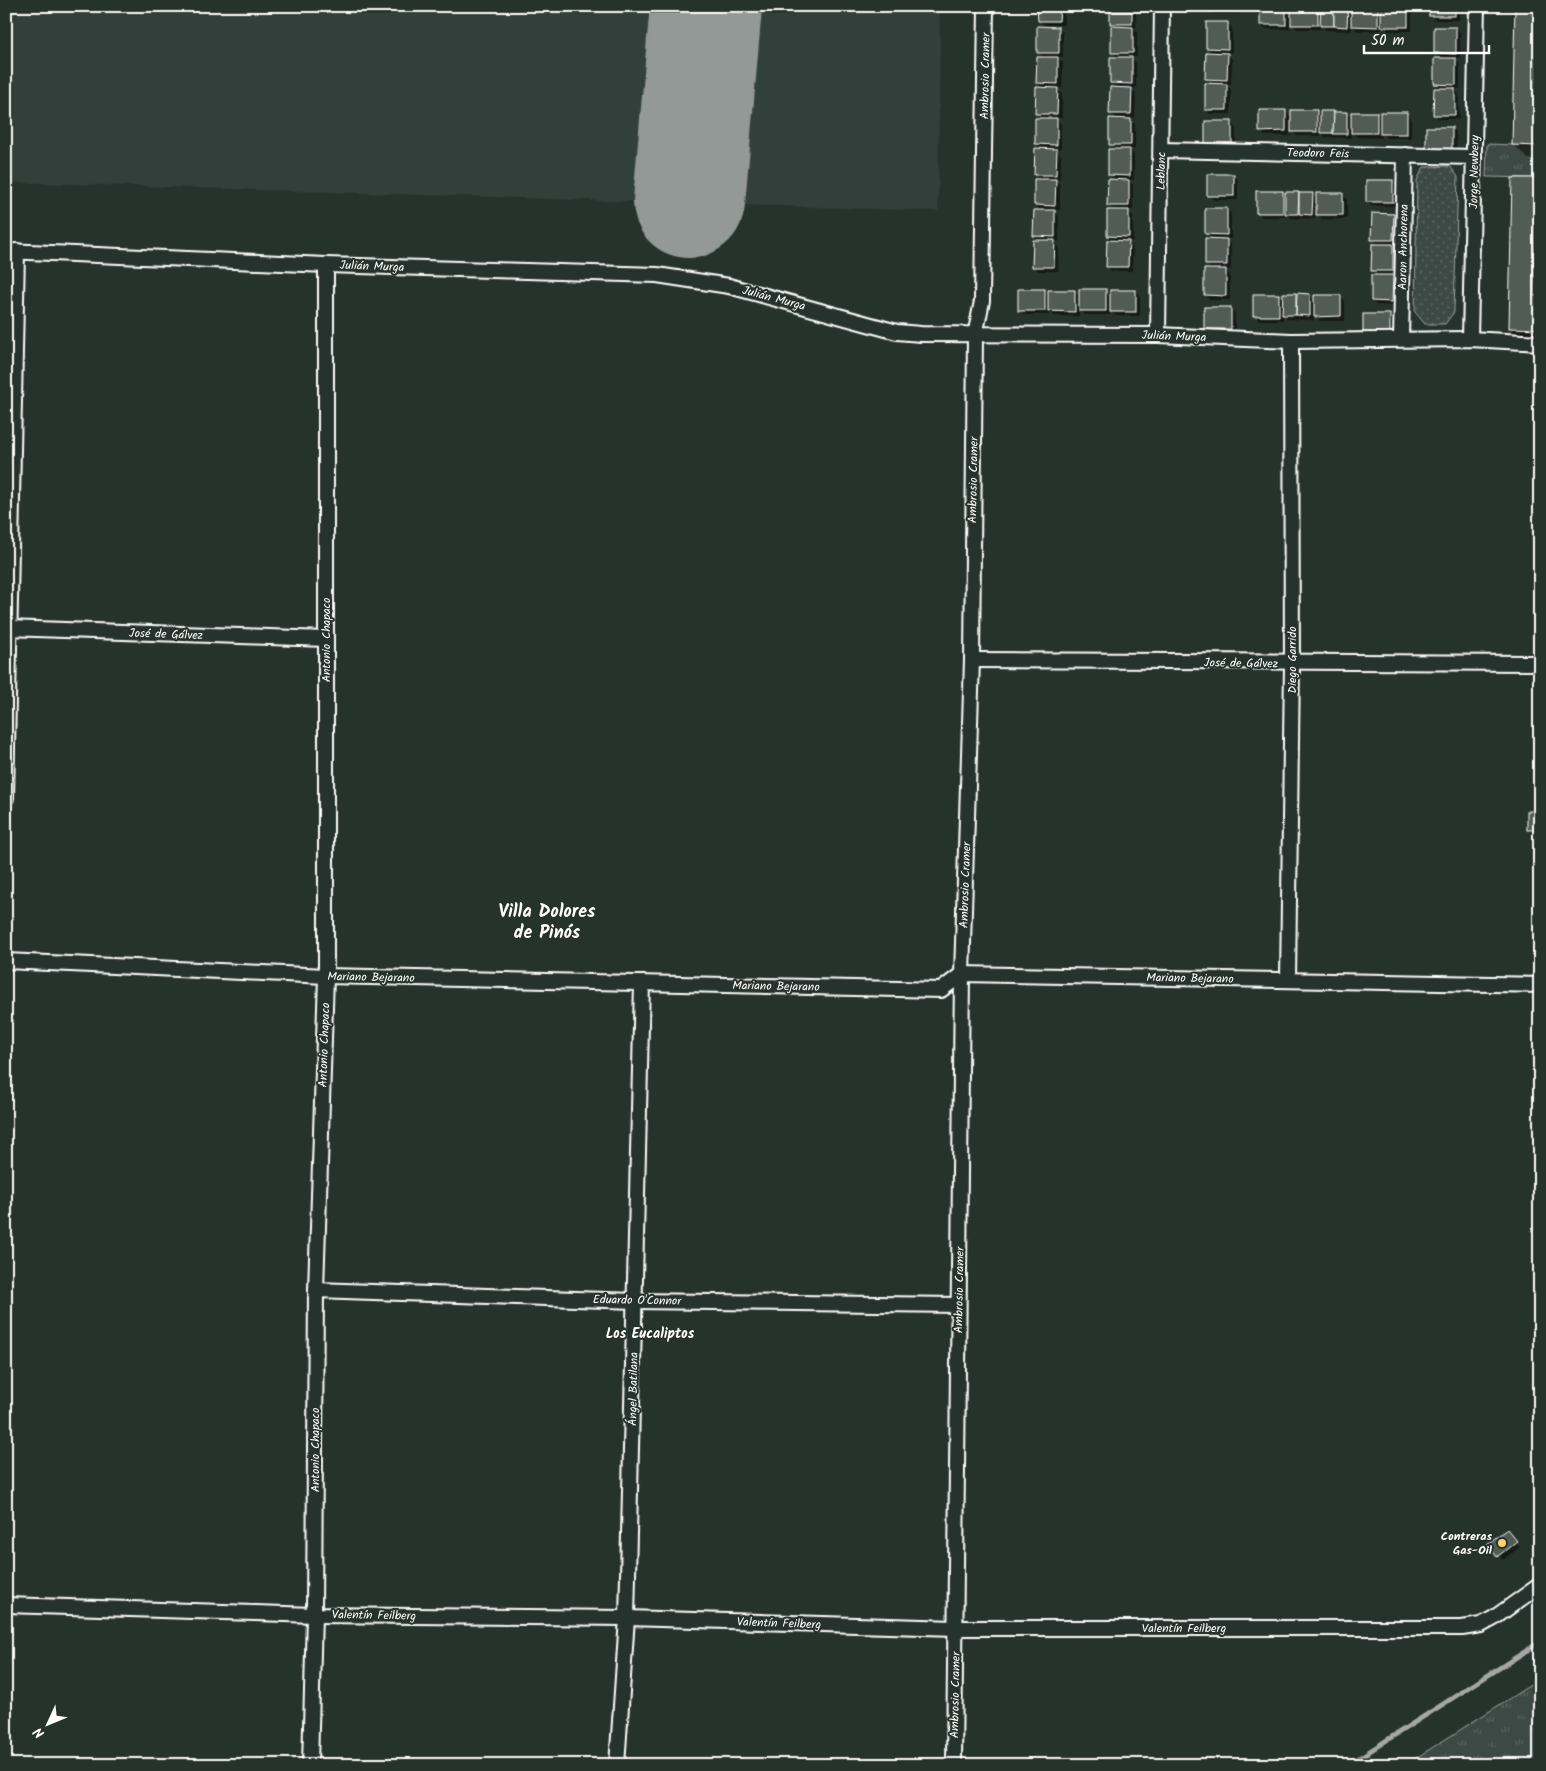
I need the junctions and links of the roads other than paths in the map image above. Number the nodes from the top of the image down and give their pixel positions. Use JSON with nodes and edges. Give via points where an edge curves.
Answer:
{"nodes":[{"id":1,"x":986,"y":6,"type":"edge"},
{"id":2,"x":1162,"y":6,"type":"edge"},
{"id":3,"x":1477,"y":6,"type":"edge"},
{"id":4,"x":1161,"y":150,"type":"junction"},
{"id":5,"x":1405,"y":155,"type":"junction"},
{"id":6,"x":1474,"y":157,"type":"junction"},
{"id":7,"x":11,"y":251,"type":"edge"},
{"id":8,"x":326,"y":265,"type":"junction"},
{"id":9,"x":1158,"y":335,"type":"junction"},
{"id":10,"x":975,"y":336,"type":"junction"},
{"id":11,"x":1401,"y":339,"type":"junction"},
{"id":12,"x":1470,"y":339,"type":"junction"},
{"id":13,"x":1291,"y":340,"type":"junction"},
{"id":14,"x":1540,"y":343,"type":"edge"},
{"id":15,"x":9,"y":628,"type":"edge"},
{"id":16,"x":326,"y":639,"type":"junction"},
{"id":17,"x":972,"y":660,"type":"junction"},
{"id":18,"x":1292,"y":664,"type":"junction"},
{"id":19,"x":1540,"y":664,"type":"edge"},
{"id":20,"x":6,"y":798,"type":"edge"},
{"id":21,"x":6,"y":960,"type":"edge"},
{"id":22,"x":962,"y":974,"type":"junction"},
{"id":23,"x":326,"y":976,"type":"junction"},
{"id":24,"x":1288,"y":980,"type":"junction"},
{"id":25,"x":642,"y":983,"type":"junction"},
{"id":26,"x":1540,"y":985,"type":"edge"},
{"id":27,"x":316,"y":1290,"type":"junction"},
{"id":28,"x":635,"y":1301,"type":"junction"},
{"id":29,"x":958,"y":1305,"type":"junction"},
{"id":30,"x":1540,"y":1585,"type":"edge"},
{"id":31,"x":6,"y":1605,"type":"edge"},
{"id":32,"x":314,"y":1615,"type":"junction"},
{"id":33,"x":627,"y":1618,"type":"junction"},
{"id":34,"x":956,"y":1628,"type":"junction"},
{"id":35,"x":310,"y":1765,"type":"edge"},
{"id":36,"x":617,"y":1765,"type":"edge"},
{"id":37,"x":954,"y":1765,"type":"edge"}],
"edges":[{"from":1,"to":10,"type":"street","name":"Ambrosio Cramer","via":[[982,301]]},
{"from":2,"to":4,"type":"street","name":"Leblanc"},
{"from":3,"to":6,"type":"street","name":"Jorge Newbery"},
{"from":4,"to":5,"type":"street","name":"Teodoro Feis"},
{"from":4,"to":9,"type":"street","name":"Leblanc"},
{"from":5,"to":6,"type":"street","name":"Teodoro Feis"},
{"from":5,"to":11,"type":"street","name":"Aaron Anchorena"},
{"from":6,"to":12,"type":"street","name":"Jorge Newbery"},
{"from":7,"to":8,"type":"street","name":"Julián Murga"},
{"from":7,"to":15,"type":"street"},
{"from":8,"to":10,"type":"street","name":"Julián Murga","via":[[657,275],[729,286],[898,332]]},
{"from":8,"to":16,"type":"street","name":"Antonio Chapaco"},
{"from":9,"to":10,"type":"street","name":"Julián Murga"},
{"from":9,"to":13,"type":"street","name":"Julián Murga"},
{"from":10,"to":17,"type":"street","name":"Ambrosio Cramer"},
{"from":11,"to":12,"type":"street","name":"Julián Murga"},
{"from":11,"to":13,"type":"street","name":"Julián Murga"},
{"from":12,"to":14,"type":"street","name":"Julián Murga"},
{"from":13,"to":18,"type":"street","name":"Diego Garrido"},
{"from":15,"to":16,"type":"street","name":"José de Gálvez"},
{"from":15,"to":20,"type":"street"},
{"from":16,"to":23,"type":"street","name":"Antonio Chapaco"},
{"from":17,"to":18,"type":"street","name":"José de Gálvez"},
{"from":17,"to":22,"type":"street","name":"Ambrosio Cramer"},
{"from":18,"to":19,"type":"street","name":"José de Gálvez"},
{"from":18,"to":24,"type":"street","name":"Diego Garrido"},
{"from":21,"to":23,"type":"street","name":"Mariano Bejarano"},
{"from":22,"to":24,"type":"street","name":"Mariano Bejarano"},
{"from":22,"to":25,"type":"street","name":"Mariano Bejarano","via":[[941,990]]},
{"from":22,"to":29,"type":"street","name":"Ambrosio Cramer"},
{"from":23,"to":25,"type":"street","name":"Mariano Bejarano"},
{"from":23,"to":27,"type":"street","name":"Antonio Chapaco"},
{"from":24,"to":26,"type":"street","name":"Mariano Bejarano"},
{"from":25,"to":28,"type":"street","name":"Ángel Batilana"},
{"from":27,"to":28,"type":"street","name":"Eduardo O'Connor"},
{"from":27,"to":32,"type":"street","name":"Antonio Chapaco"},
{"from":28,"to":29,"type":"street","name":"Eduardo O'Connor"},
{"from":28,"to":33,"type":"street","name":"Ángel Batilana"},
{"from":29,"to":34,"type":"street","name":"Ambrosio Cramer"},
{"from":30,"to":34,"type":"street","name":"Valentín Feilberg","via":[[1494,1618],[1481,1625],[1462,1628]]},
{"from":31,"to":32,"type":"street","name":"Valentín Feilberg"},
{"from":32,"to":33,"type":"street","name":"Valentín Feilberg"},
{"from":32,"to":35,"type":"street","name":"Antonio Chapaco"},
{"from":33,"to":34,"type":"street","name":"Valentín Feilberg"},
{"from":33,"to":36,"type":"street","name":"Ángel Batilana"},
{"from":34,"to":37,"type":"street","name":"Ambrosio Cramer"}]}
